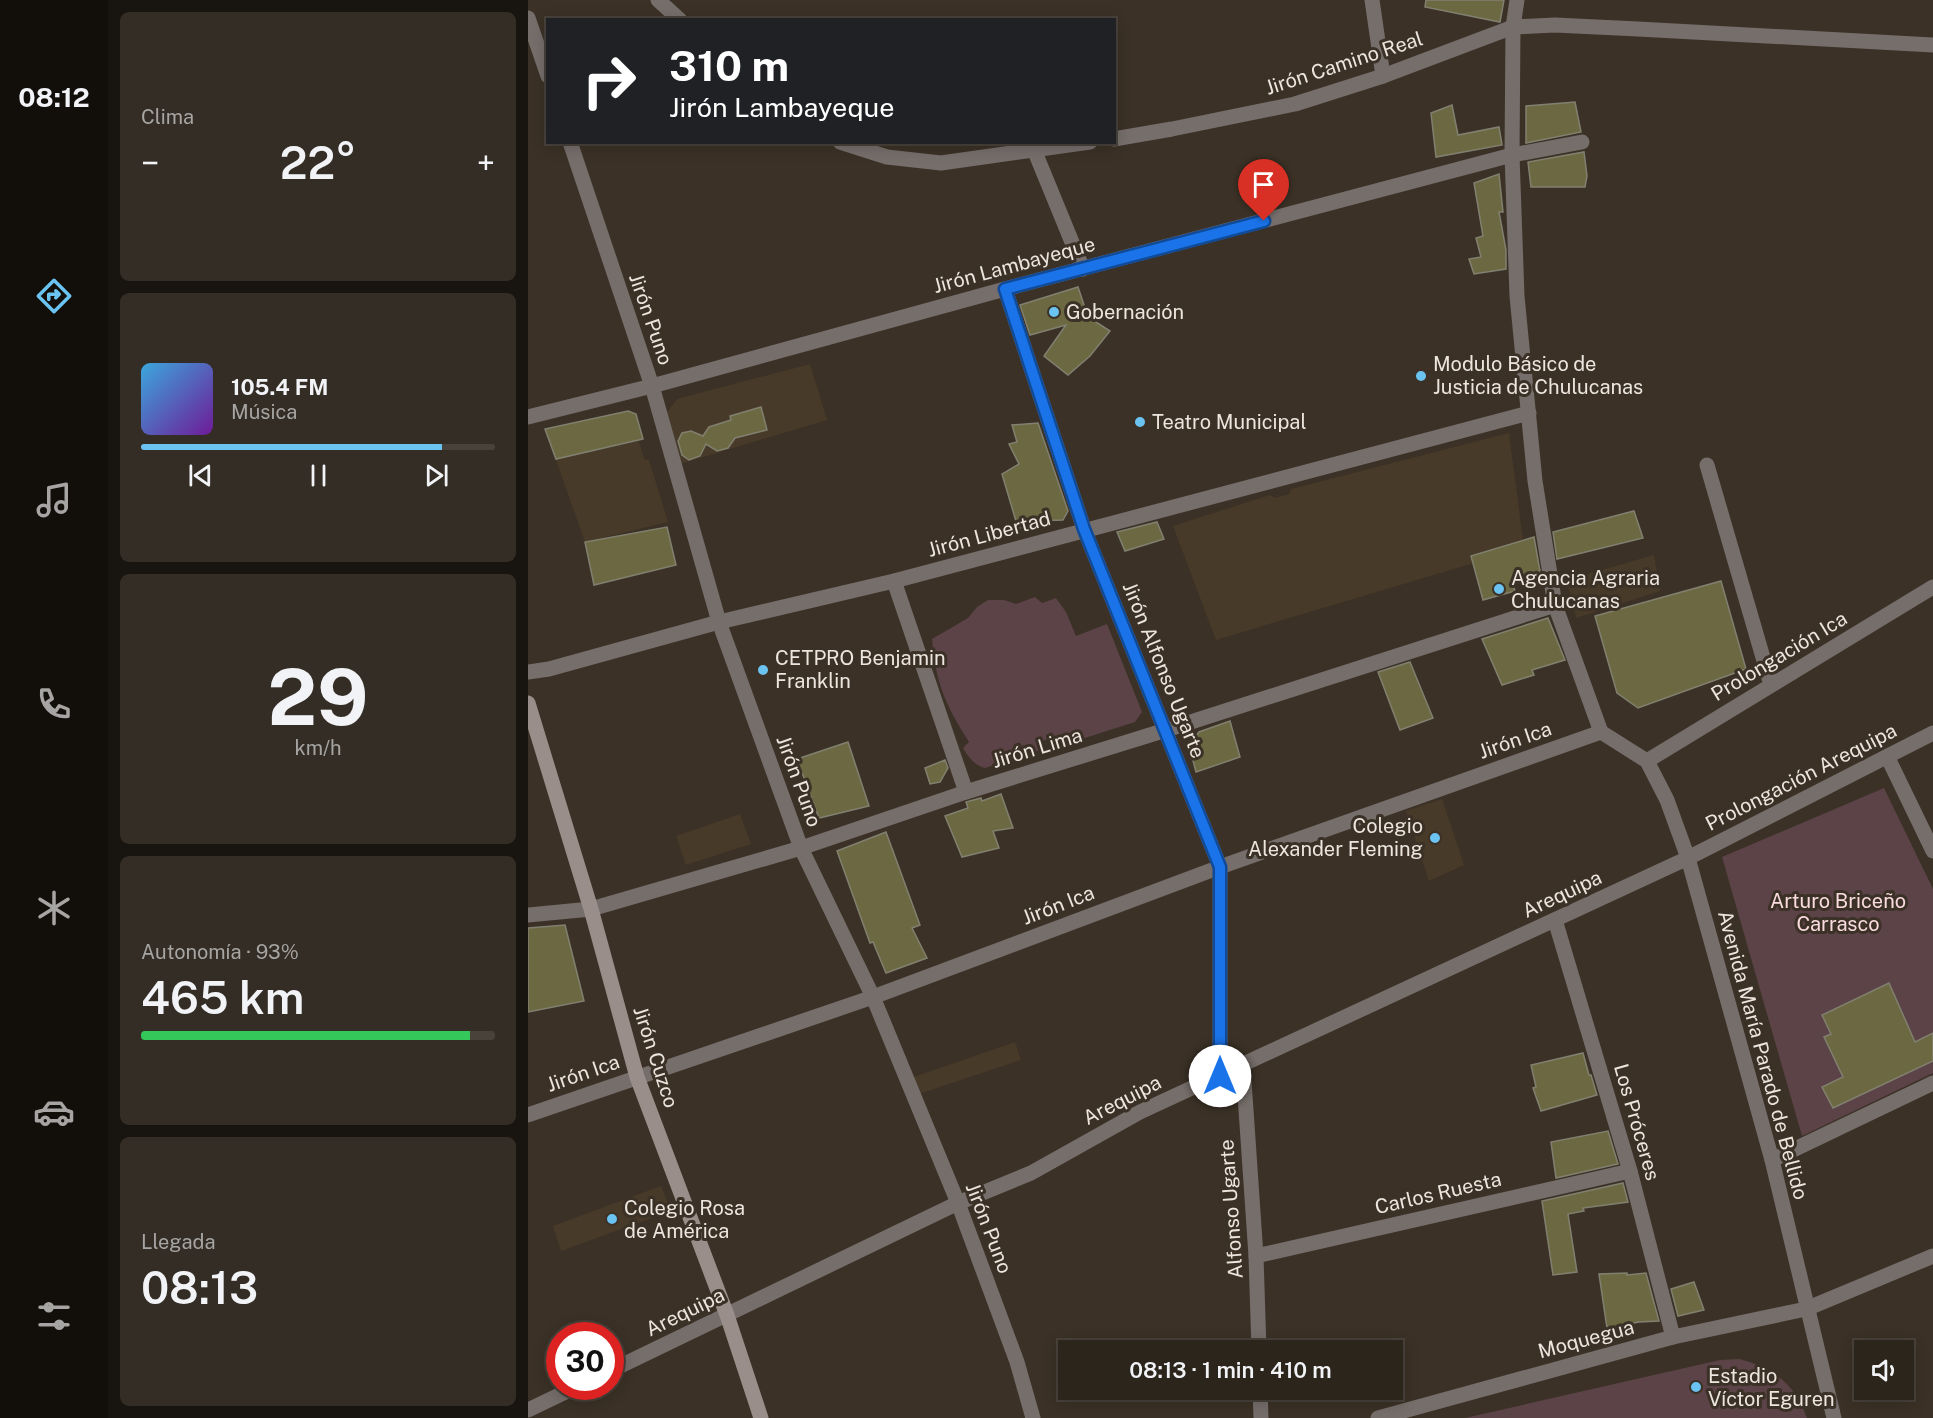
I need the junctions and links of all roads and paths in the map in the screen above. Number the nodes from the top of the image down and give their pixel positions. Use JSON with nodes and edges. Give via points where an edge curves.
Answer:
{"nodes":[{"id":1,"x":658,"y":0,"type":"edge"},
{"id":2,"x":1371,"y":0,"type":"edge"},
{"id":3,"x":1516,"y":0,"type":"edge"},
{"id":4,"x":528,"y":18,"type":"edge"},
{"id":5,"x":678,"y":18,"type":"edge"},
{"id":6,"x":1513,"y":27,"type":"junction"},
{"id":7,"x":1933,"y":45,"type":"edge"},
{"id":8,"x":546,"y":70,"type":"edge"},
{"id":9,"x":1383,"y":76,"type":"junction"},
{"id":10,"x":1116,"y":138,"type":"edge"},
{"id":11,"x":1582,"y":142,"type":"dead end"},
{"id":12,"x":571,"y":144,"type":"edge"},
{"id":13,"x":846,"y":144,"type":"edge"},
{"id":14,"x":1079,"y":144,"type":"edge"},
{"id":15,"x":1035,"y":152,"type":"junction"},
{"id":16,"x":1512,"y":155,"type":"junction"},
{"id":17,"x":1083,"y":269,"type":"junction"},
{"id":18,"x":1005,"y":289,"type":"junction"},
{"id":19,"x":652,"y":386,"type":"junction"},
{"id":20,"x":1529,"y":413,"type":"junction"},
{"id":21,"x":528,"y":417,"type":"edge"},
{"id":22,"x":1707,"y":465,"type":"dead end"},
{"id":23,"x":1084,"y":529,"type":"junction"},
{"id":24,"x":894,"y":581,"type":"junction"},
{"id":25,"x":1933,"y":587,"type":"edge"},
{"id":26,"x":1555,"y":605,"type":"junction"},
{"id":27,"x":719,"y":622,"type":"junction"},
{"id":28,"x":528,"y":672,"type":"edge"},
{"id":29,"x":1771,"y":685,"type":"junction"},
{"id":30,"x":528,"y":703,"type":"edge"},
{"id":31,"x":1166,"y":730,"type":"junction"},
{"id":32,"x":1601,"y":732,"type":"junction"},
{"id":33,"x":1933,"y":733,"type":"edge"},
{"id":34,"x":1887,"y":756,"type":"junction"},
{"id":35,"x":1647,"y":761,"type":"junction"},
{"id":36,"x":966,"y":792,"type":"junction"},
{"id":37,"x":801,"y":848,"type":"junction"},
{"id":38,"x":1933,"y":851,"type":"edge"},
{"id":39,"x":1688,"y":858,"type":"junction"},
{"id":40,"x":1220,"y":867,"type":"junction"},
{"id":41,"x":591,"y":909,"type":"junction"},
{"id":42,"x":528,"y":915,"type":"edge"},
{"id":43,"x":1556,"y":920,"type":"junction"},
{"id":44,"x":873,"y":997,"type":"junction"},
{"id":45,"x":1243,"y":1066,"type":"junction"},
{"id":46,"x":1220,"y":1076,"type":"junction"},
{"id":47,"x":637,"y":1077,"type":"junction"},
{"id":48,"x":1933,"y":1083,"type":"edge"},
{"id":49,"x":528,"y":1114,"type":"edge"},
{"id":50,"x":1772,"y":1160,"type":"junction"},
{"id":51,"x":1630,"y":1171,"type":"junction"},
{"id":52,"x":958,"y":1203,"type":"junction"},
{"id":53,"x":1256,"y":1256,"type":"junction"},
{"id":54,"x":1933,"y":1256,"type":"edge"},
{"id":55,"x":1806,"y":1309,"type":"junction"},
{"id":56,"x":727,"y":1315,"type":"junction"},
{"id":57,"x":1673,"y":1337,"type":"junction"},
{"id":58,"x":1259,"y":1340,"type":"edge"},
{"id":59,"x":624,"y":1364,"type":"edge"},
{"id":60,"x":549,"y":1400,"type":"edge"},
{"id":61,"x":1260,"y":1400,"type":"edge"},
{"id":62,"x":528,"y":1410,"type":"edge"},
{"id":63,"x":761,"y":1418,"type":"edge"},
{"id":64,"x":1033,"y":1418,"type":"edge"},
{"id":65,"x":1261,"y":1418,"type":"edge"},
{"id":66,"x":1378,"y":1418,"type":"edge"},
{"id":67,"x":1834,"y":1418,"type":"edge"}],
"edges":[{"from":1,"to":5,"type":"street"},
{"from":2,"to":9,"type":"street"},
{"from":3,"to":6,"type":"street"},
{"from":4,"to":8,"type":"street"},
{"from":6,"to":7,"type":"street","name":"Jirón Camino Real","via":[[1638,29]]},
{"from":6,"to":9,"type":"street","name":"Jirón Camino Real"},
{"from":6,"to":16,"type":"street"},
{"from":9,"to":10,"type":"street","name":"Jirón Camino Real","via":[[1295,104]]},
{"from":11,"to":16,"type":"street","name":"Jirón Lambayeque"},
{"from":12,"to":19,"type":"street","name":"Jirón Puno"},
{"from":13,"to":15,"type":"street","via":[[887,157],[941,163]]},
{"from":14,"to":15,"type":"street"},
{"from":15,"to":17,"type":"street"},
{"from":16,"to":17,"type":"street","name":"Jirón Lambayeque"},
{"from":16,"to":20,"type":"street","via":[[1517,296]]},
{"from":17,"to":18,"type":"street","name":"Jirón Lambayeque"},
{"from":18,"to":19,"type":"street","name":"Jirón Lambayeque"},
{"from":18,"to":23,"type":"street","name":"Jirón Alfonso Ugarte"},
{"from":19,"to":21,"type":"street","name":"Jirón Lambayeque"},
{"from":19,"to":27,"type":"street","name":"Jirón Puno"},
{"from":20,"to":23,"type":"street","name":"Jirón Libertad"},
{"from":20,"to":26,"type":"street","via":[[1535,481]]},
{"from":22,"to":29,"type":"street"},
{"from":23,"to":24,"type":"street","name":"Jirón Libertad"},
{"from":23,"to":31,"type":"street","name":"Jirón Alfonso Ugarte"},
{"from":24,"to":27,"type":"street","name":"Jirón Libertad"},
{"from":24,"to":36,"type":"street"},
{"from":25,"to":29,"type":"street","name":"Prolongación Ica"},
{"from":26,"to":31,"type":"street","name":"Jirón Lima"},
{"from":26,"to":32,"type":"street"},
{"from":27,"to":28,"type":"street","name":"Jirón Libertad"},
{"from":27,"to":37,"type":"street","name":"Jirón Puno"},
{"from":29,"to":35,"type":"street","name":"Prolongación Ica"},
{"from":30,"to":41,"type":"street","name":"Jirón Cuzco"},
{"from":31,"to":36,"type":"street","name":"Jirón Lima"},
{"from":31,"to":40,"type":"street","name":"Jirón Alfonso Ugarte"},
{"from":32,"to":35,"type":"street"},
{"from":32,"to":40,"type":"street","name":"Jirón Ica"},
{"from":33,"to":34,"type":"street","name":"Prolongación Arequipa"},
{"from":34,"to":38,"type":"street"},
{"from":34,"to":39,"type":"street","name":"Prolongación Arequipa"},
{"from":35,"to":39,"type":"street","name":"Avenida María Parado de Bellido","via":[[1667,800]]},
{"from":36,"to":37,"type":"street","name":"Jirón Lima"},
{"from":37,"to":41,"type":"street","name":"Jirón Lima"},
{"from":37,"to":44,"type":"street","name":"Jirón Puno"},
{"from":39,"to":43,"type":"street","name":"Arequipa"},
{"from":39,"to":50,"type":"street","name":"Avenida María Parado de Bellido"},
{"from":40,"to":44,"type":"street","name":"Jirón Ica"},
{"from":40,"to":46,"type":"street","name":"Jirón Alfonso Ugarte"},
{"from":41,"to":42,"type":"street","name":"Jirón Lima"},
{"from":41,"to":47,"type":"street","name":"Jirón Cuzco"},
{"from":43,"to":45,"type":"street","name":"Arequipa"},
{"from":43,"to":51,"type":"street","name":"Los Próceres"},
{"from":44,"to":47,"type":"street","name":"Jirón Ica"},
{"from":44,"to":52,"type":"street","name":"Jirón Puno"},
{"from":45,"to":46,"type":"street","name":"Arequipa"},
{"from":45,"to":53,"type":"street","name":"Alfonso Ugarte"},
{"from":46,"to":52,"type":"street","name":"Arequipa","via":[[1140,1112],[1031,1173]]},
{"from":47,"to":49,"type":"street","name":"Jirón Ica"},
{"from":47,"to":56,"type":"street","name":"Jirón Cuzco"},
{"from":48,"to":50,"type":"street"},
{"from":50,"to":55,"type":"street","name":"Avenida María Parado de Bellido"},
{"from":51,"to":53,"type":"street","name":"Carlos Ruesta"},
{"from":51,"to":57,"type":"street","name":"Los Próceres"},
{"from":52,"to":56,"type":"street","name":"Arequipa"},
{"from":52,"to":64,"type":"street","name":"Jirón Puno","via":[[1017,1362]]},
{"from":53,"to":58,"type":"street","name":"Alfonso Ugarte"},
{"from":54,"to":55,"type":"street","name":"Moquegua"},
{"from":55,"to":57,"type":"street","name":"Moquegua"},
{"from":55,"to":67,"type":"street","name":"Avenida María Parado de Bellido"},
{"from":56,"to":59,"type":"street","name":"Arequipa"},
{"from":56,"to":63,"type":"street","name":"Jirón Cuzco"},
{"from":57,"to":66,"type":"street","name":"Moquegua"},
{"from":60,"to":62,"type":"street"},
{"from":61,"to":65,"type":"street"}]}
